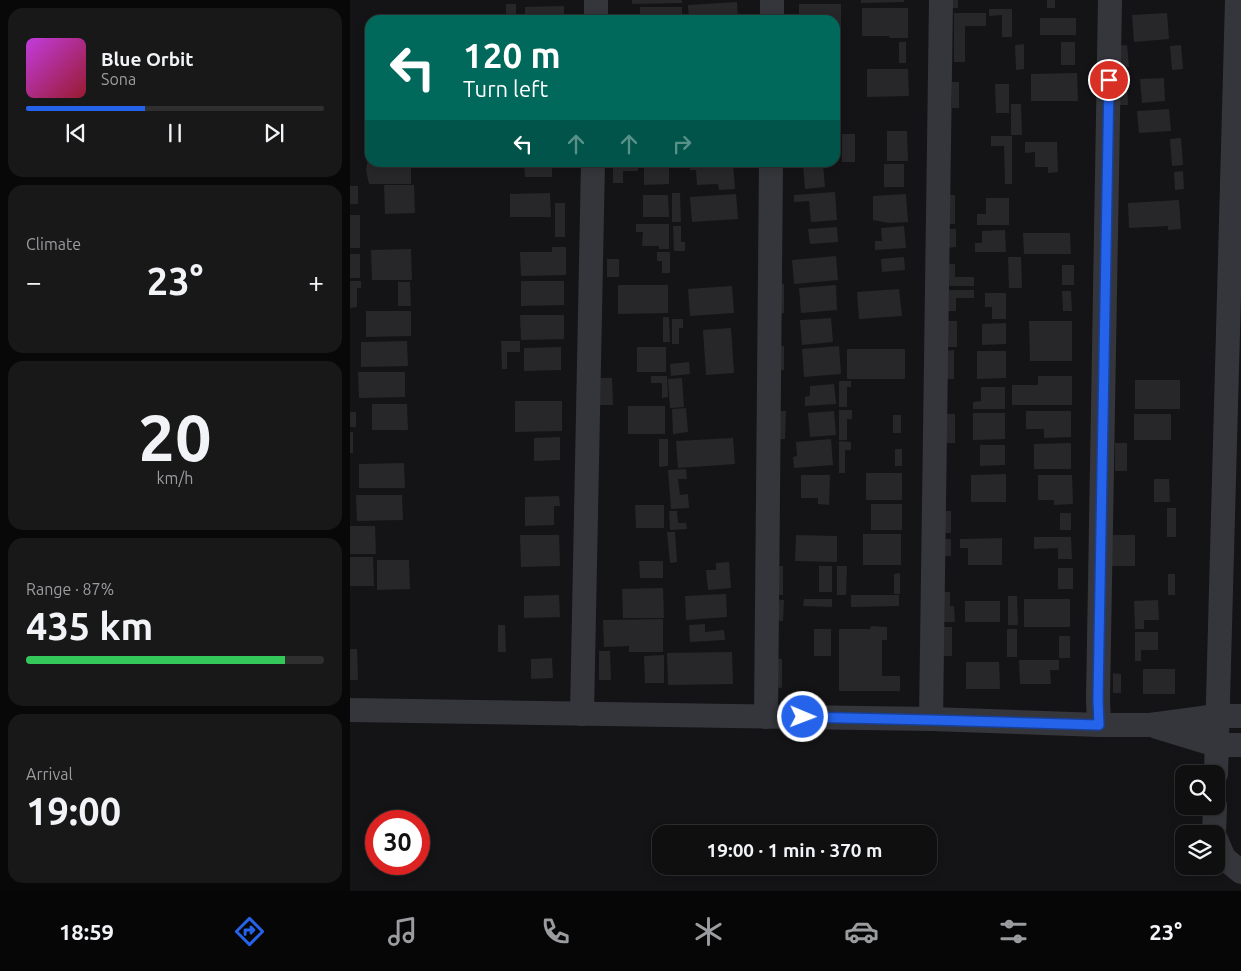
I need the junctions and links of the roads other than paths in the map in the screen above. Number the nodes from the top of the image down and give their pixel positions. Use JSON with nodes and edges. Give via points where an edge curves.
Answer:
{"nodes":[{"id":1,"x":596,"y":0,"type":"edge"},
{"id":2,"x":772,"y":0,"type":"edge"},
{"id":3,"x":941,"y":0,"type":"edge"},
{"id":4,"x":1110,"y":0,"type":"edge"},
{"id":5,"x":1237,"y":0,"type":"edge"},
{"id":6,"x":596,"y":15,"type":"edge"},
{"id":7,"x":772,"y":15,"type":"edge"},
{"id":8,"x":593,"y":167,"type":"edge"},
{"id":9,"x":771,"y":167,"type":"edge"},
{"id":10,"x":350,"y":710,"type":"edge"},
{"id":11,"x":582,"y":714,"type":"junction"},
{"id":12,"x":1217,"y":716,"type":"junction"},
{"id":13,"x":1241,"y":716,"type":"edge"},
{"id":14,"x":766,"y":717,"type":"junction"},
{"id":15,"x":931,"y":720,"type":"junction"},
{"id":16,"x":1099,"y":725,"type":"junction"},
{"id":17,"x":1150,"y":725,"type":"junction"},
{"id":18,"x":1216,"y":745,"type":"junction"},
{"id":19,"x":1241,"y":745,"type":"edge"},
{"id":20,"x":1216,"y":765,"type":"edge"},
{"id":21,"x":1225,"y":859,"type":"edge"},
{"id":22,"x":1241,"y":872,"type":"edge"}],
"edges":[{"from":1,"to":6,"type":"street"},
{"from":2,"to":7,"type":"street"},
{"from":3,"to":15,"type":"street"},
{"from":4,"to":16,"type":"street"},
{"from":5,"to":12,"type":"street"},
{"from":8,"to":11,"type":"street"},
{"from":9,"to":14,"type":"street"},
{"from":10,"to":11,"type":"street"},
{"from":11,"to":14,"type":"street"},
{"from":12,"to":13,"type":"street"},
{"from":12,"to":17,"type":"street"},
{"from":12,"to":18,"type":"street"},
{"from":14,"to":15,"type":"street"},
{"from":15,"to":16,"type":"street"},
{"from":16,"to":17,"type":"street"},
{"from":17,"to":18,"type":"street"},
{"from":18,"to":19,"type":"street"},
{"from":18,"to":20,"type":"street"},
{"from":21,"to":22,"type":"street"}]}
